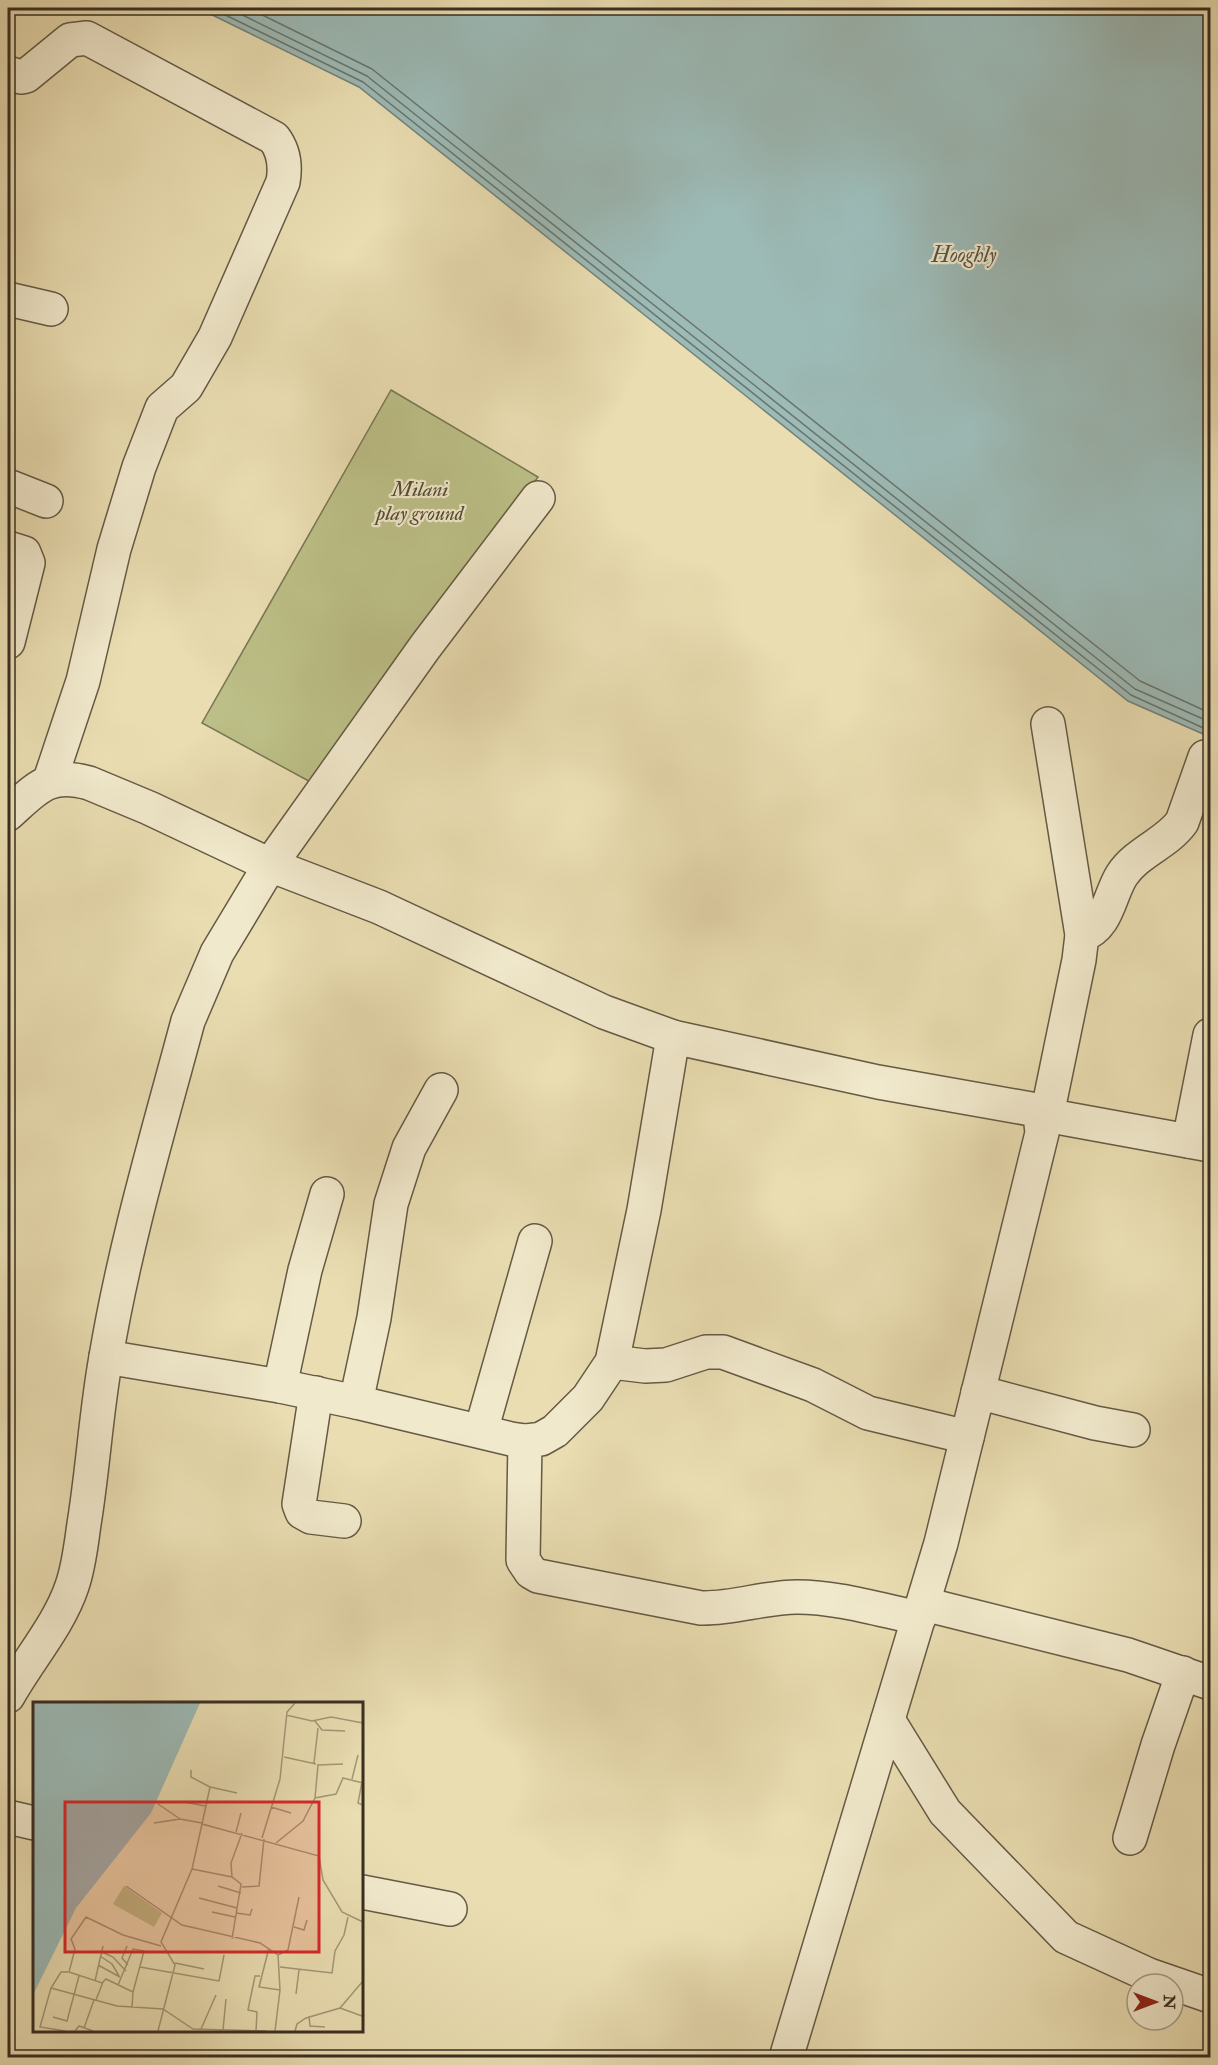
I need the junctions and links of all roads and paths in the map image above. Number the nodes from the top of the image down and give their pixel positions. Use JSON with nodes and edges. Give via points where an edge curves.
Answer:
{"nodes":[{"id":1,"x":8,"y":73,"type":"edge"},
{"id":2,"x":8,"y":298,"type":"edge"},
{"id":3,"x":51,"y":309,"type":"dead end"},
{"id":4,"x":8,"y":486,"type":"edge"},
{"id":5,"x":538,"y":498,"type":"dead end"},
{"id":6,"x":46,"y":501,"type":"dead end"},
{"id":7,"x":8,"y":548,"type":"edge"},
{"id":8,"x":8,"y":642,"type":"edge"},
{"id":9,"x":1047,"y":724,"type":"dead end"},
{"id":10,"x":1205,"y":757,"type":"dead end"},
{"id":11,"x":50,"y":780,"type":"junction"},
{"id":12,"x":8,"y":814,"type":"edge"},
{"id":13,"x":270,"y":865,"type":"junction"},
{"id":14,"x":1082,"y":935,"type":"junction"},
{"id":15,"x":1210,"y":1035,"type":"edge"},
{"id":16,"x":674,"y":1037,"type":"junction"},
{"id":17,"x":441,"y":1090,"type":"dead end"},
{"id":18,"x":1043,"y":1114,"type":"junction"},
{"id":19,"x":1200,"y":1143,"type":"edge"},
{"id":20,"x":327,"y":1194,"type":"dead end"},
{"id":21,"x":535,"y":1241,"type":"dead end"},
{"id":22,"x":106,"y":1357,"type":"junction"},
{"id":23,"x":612,"y":1362,"type":"junction"},
{"id":24,"x":280,"y":1386,"type":"junction"},
{"id":25,"x":978,"y":1392,"type":"junction"},
{"id":26,"x":316,"y":1393,"type":"junction"},
{"id":27,"x":356,"y":1402,"type":"junction"},
{"id":28,"x":1133,"y":1430,"type":"dead end"},
{"id":29,"x":480,"y":1431,"type":"junction"},
{"id":30,"x":966,"y":1437,"type":"junction"},
{"id":31,"x":525,"y":1441,"type":"junction"},
{"id":32,"x":344,"y":1521,"type":"dead end"},
{"id":33,"x":922,"y":1611,"type":"junction"},
{"id":34,"x":18,"y":1656,"type":"edge"},
{"id":35,"x":1197,"y":1678,"type":"edge"},
{"id":36,"x":8,"y":1696,"type":"edge"},
{"id":37,"x":888,"y":1720,"type":"junction"},
{"id":38,"x":8,"y":1817,"type":"edge"},
{"id":39,"x":33,"y":1824,"type":"edge"},
{"id":40,"x":1130,"y":1838,"type":"dead end"},
{"id":41,"x":363,"y":1892,"type":"edge"},
{"id":42,"x":450,"y":1909,"type":"dead end"},
{"id":43,"x":1210,"y":1996,"type":"edge"},
{"id":44,"x":786,"y":2058,"type":"edge"}],
"edges":[{"from":1,"to":11,"type":"street","via":[[26,76],[70,40],[87,38],[274,138],[284,159],[283,182],[216,337],[186,387],[162,408],[139,467],[114,549],[83,681]]},
{"from":2,"to":3,"type":"street"},
{"from":4,"to":6,"type":"street"},
{"from":5,"to":13,"type":"street","via":[[424,646]]},
{"from":7,"to":8,"type":"street","via":[[24,553],[28,563]]},
{"from":9,"to":14,"type":"street"},
{"from":10,"to":14,"type":"street","via":[[1176,831],[1131,863],[1121,876],[1099,926]]},
{"from":11,"to":12,"type":"street"},
{"from":11,"to":13,"type":"street","via":[[89,783]]},
{"from":13,"to":16,"type":"street","via":[[379,907],[604,1012]]},
{"from":13,"to":22,"type":"street","via":[[217,953],[188,1021],[128,1244]]},
{"from":14,"to":18,"type":"street"},
{"from":15,"to":19,"type":"street"},
{"from":16,"to":18,"type":"street"},
{"from":16,"to":23,"type":"street"},
{"from":17,"to":27,"type":"street","via":[[409,1148],[391,1204],[374,1318]]},
{"from":18,"to":19,"type":"street"},
{"from":18,"to":25,"type":"street","via":[[1042,1133]]},
{"from":20,"to":24,"type":"street","via":[[305,1270]]},
{"from":21,"to":29,"type":"street"},
{"from":22,"to":24,"type":"street"},
{"from":22,"to":34,"type":"street","via":[[87,1505],[71,1588],[52,1628]]},
{"from":23,"to":30,"type":"street","via":[[666,1365],[706,1352],[723,1352],[813,1385],[868,1413]]},
{"from":23,"to":31,"type":"street","via":[[588,1398],[560,1427],[541,1439]]},
{"from":24,"to":26,"type":"street"},
{"from":25,"to":28,"type":"street"},
{"from":25,"to":30,"type":"street"},
{"from":26,"to":27,"type":"street"},
{"from":26,"to":32,"type":"street","via":[[299,1504],[302,1512],[311,1516]]},
{"from":27,"to":29,"type":"street"},
{"from":29,"to":31,"type":"street"},
{"from":30,"to":33,"type":"street"},
{"from":31,"to":33,"type":"street","via":[[523,1560],[538,1576],[701,1608],[796,1597]]},
{"from":33,"to":35,"type":"street","via":[[1128,1655]]},
{"from":33,"to":37,"type":"street"},
{"from":34,"to":36,"type":"street"},
{"from":35,"to":40,"type":"street","via":[[1158,1745]]},
{"from":37,"to":43,"type":"street","via":[[945,1812],[1066,1937],[1149,1975]]},
{"from":37,"to":44,"type":"street"},
{"from":38,"to":39,"type":"street"},
{"from":41,"to":42,"type":"street"}]}
